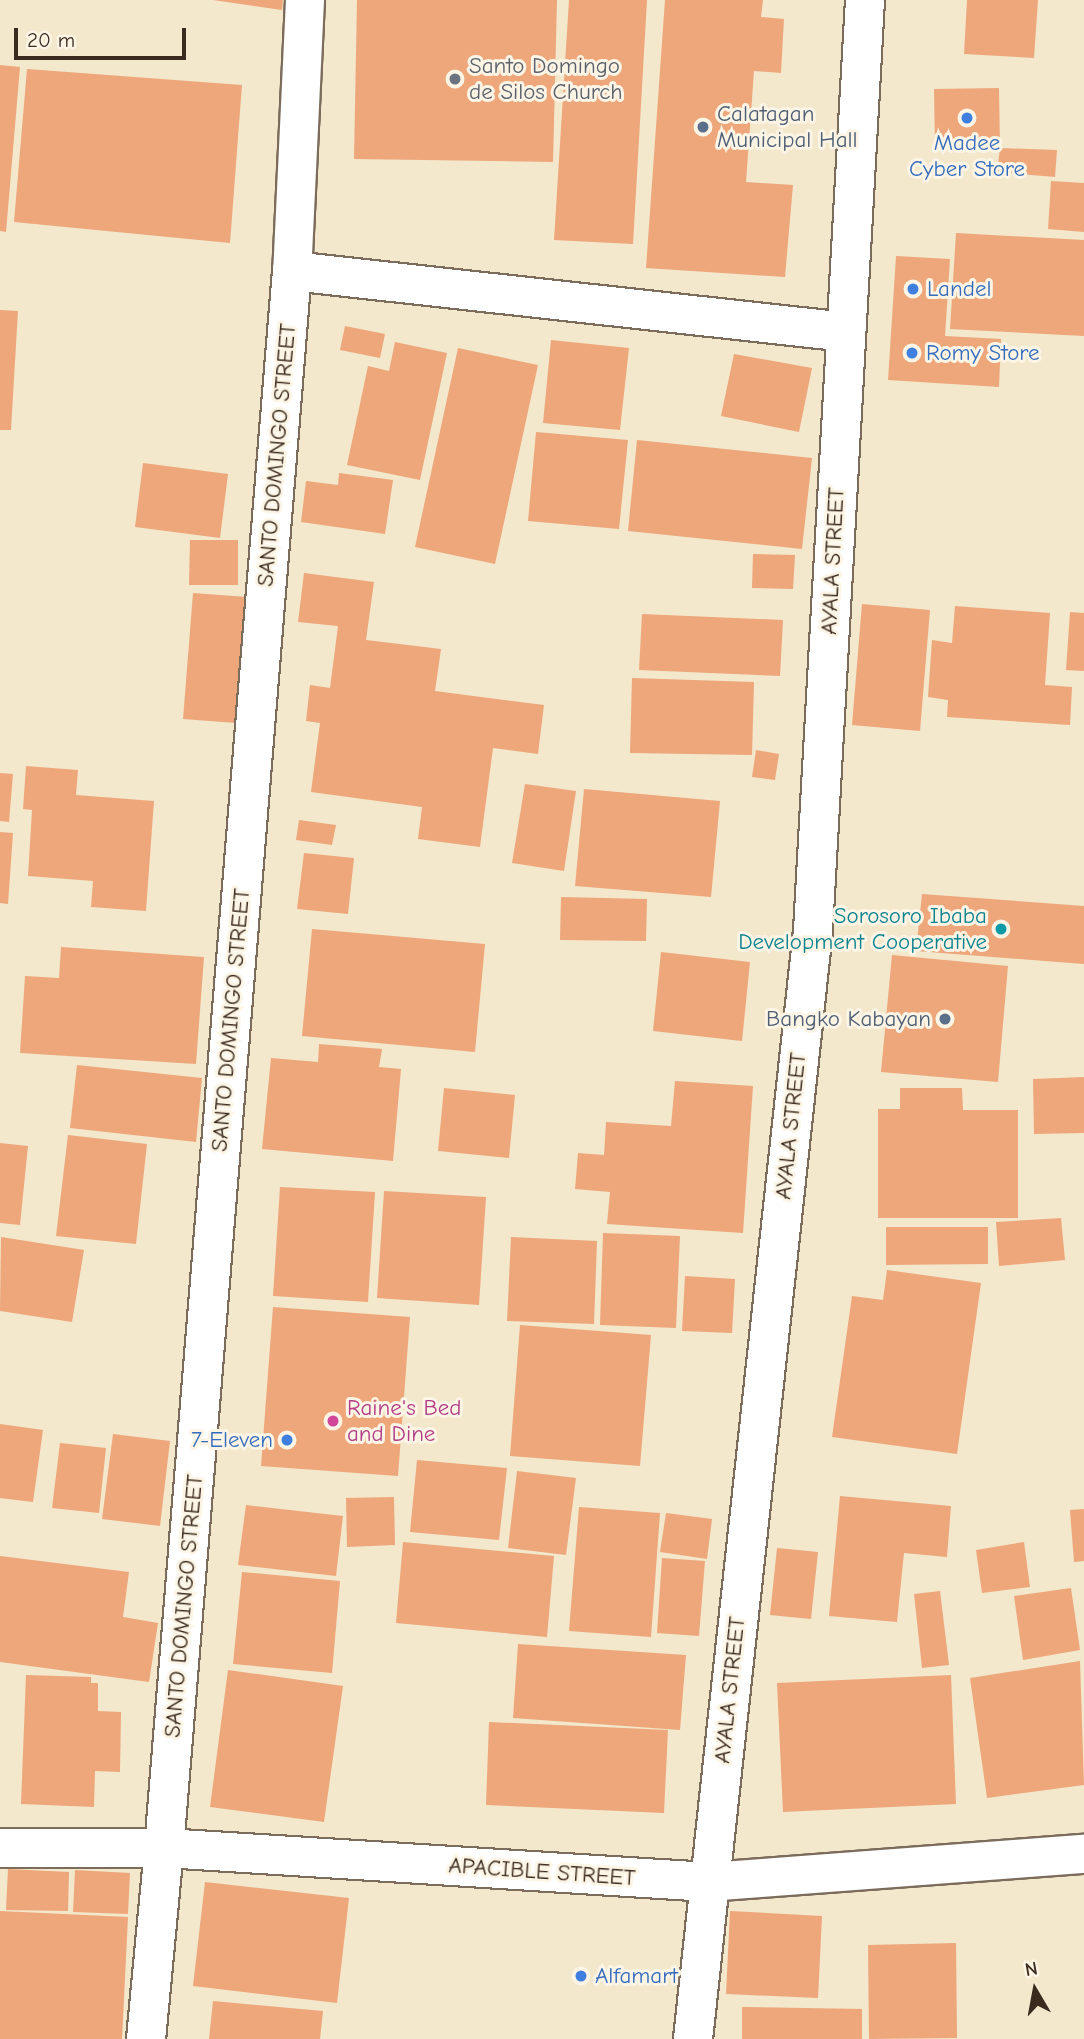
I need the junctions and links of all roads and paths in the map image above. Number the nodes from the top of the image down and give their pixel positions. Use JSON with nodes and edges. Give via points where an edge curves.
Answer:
{"nodes":[{"id":1,"x":304,"y":0,"type":"edge"},
{"id":2,"x":865,"y":0,"type":"edge"},
{"id":3,"x":292,"y":271,"type":"junction"},
{"id":4,"x":846,"y":332,"type":"junction"},
{"id":5,"x":164,"y":1848,"type":"junction"},
{"id":6,"x":0,"y":1849,"type":"edge"},
{"id":7,"x":1084,"y":1854,"type":"edge"},
{"id":8,"x":709,"y":1882,"type":"junction"},
{"id":9,"x":146,"y":2039,"type":"edge"},
{"id":10,"x":692,"y":2039,"type":"edge"}],
"edges":[{"from":1,"to":3,"type":"main road","name":"SANTO DOMINGO STREET"},
{"from":2,"to":4,"type":"main road","name":"AYALA STREET"},
{"from":3,"to":4,"type":"main road"},
{"from":3,"to":5,"type":"main road","name":"SANTO DOMINGO STREET"},
{"from":4,"to":8,"type":"main road","name":"AYALA STREET","via":[[813,930]]},
{"from":5,"to":6,"type":"main road","name":"APACIBLE STREET"},
{"from":5,"to":8,"type":"main road","name":"APACIBLE STREET"},
{"from":5,"to":9,"type":"main road","name":"SANTO DOMINGO STREET"},
{"from":7,"to":8,"type":"main road","name":"APACIBLE STREET"},
{"from":8,"to":10,"type":"main road","name":"AYALA STREET"}]}
